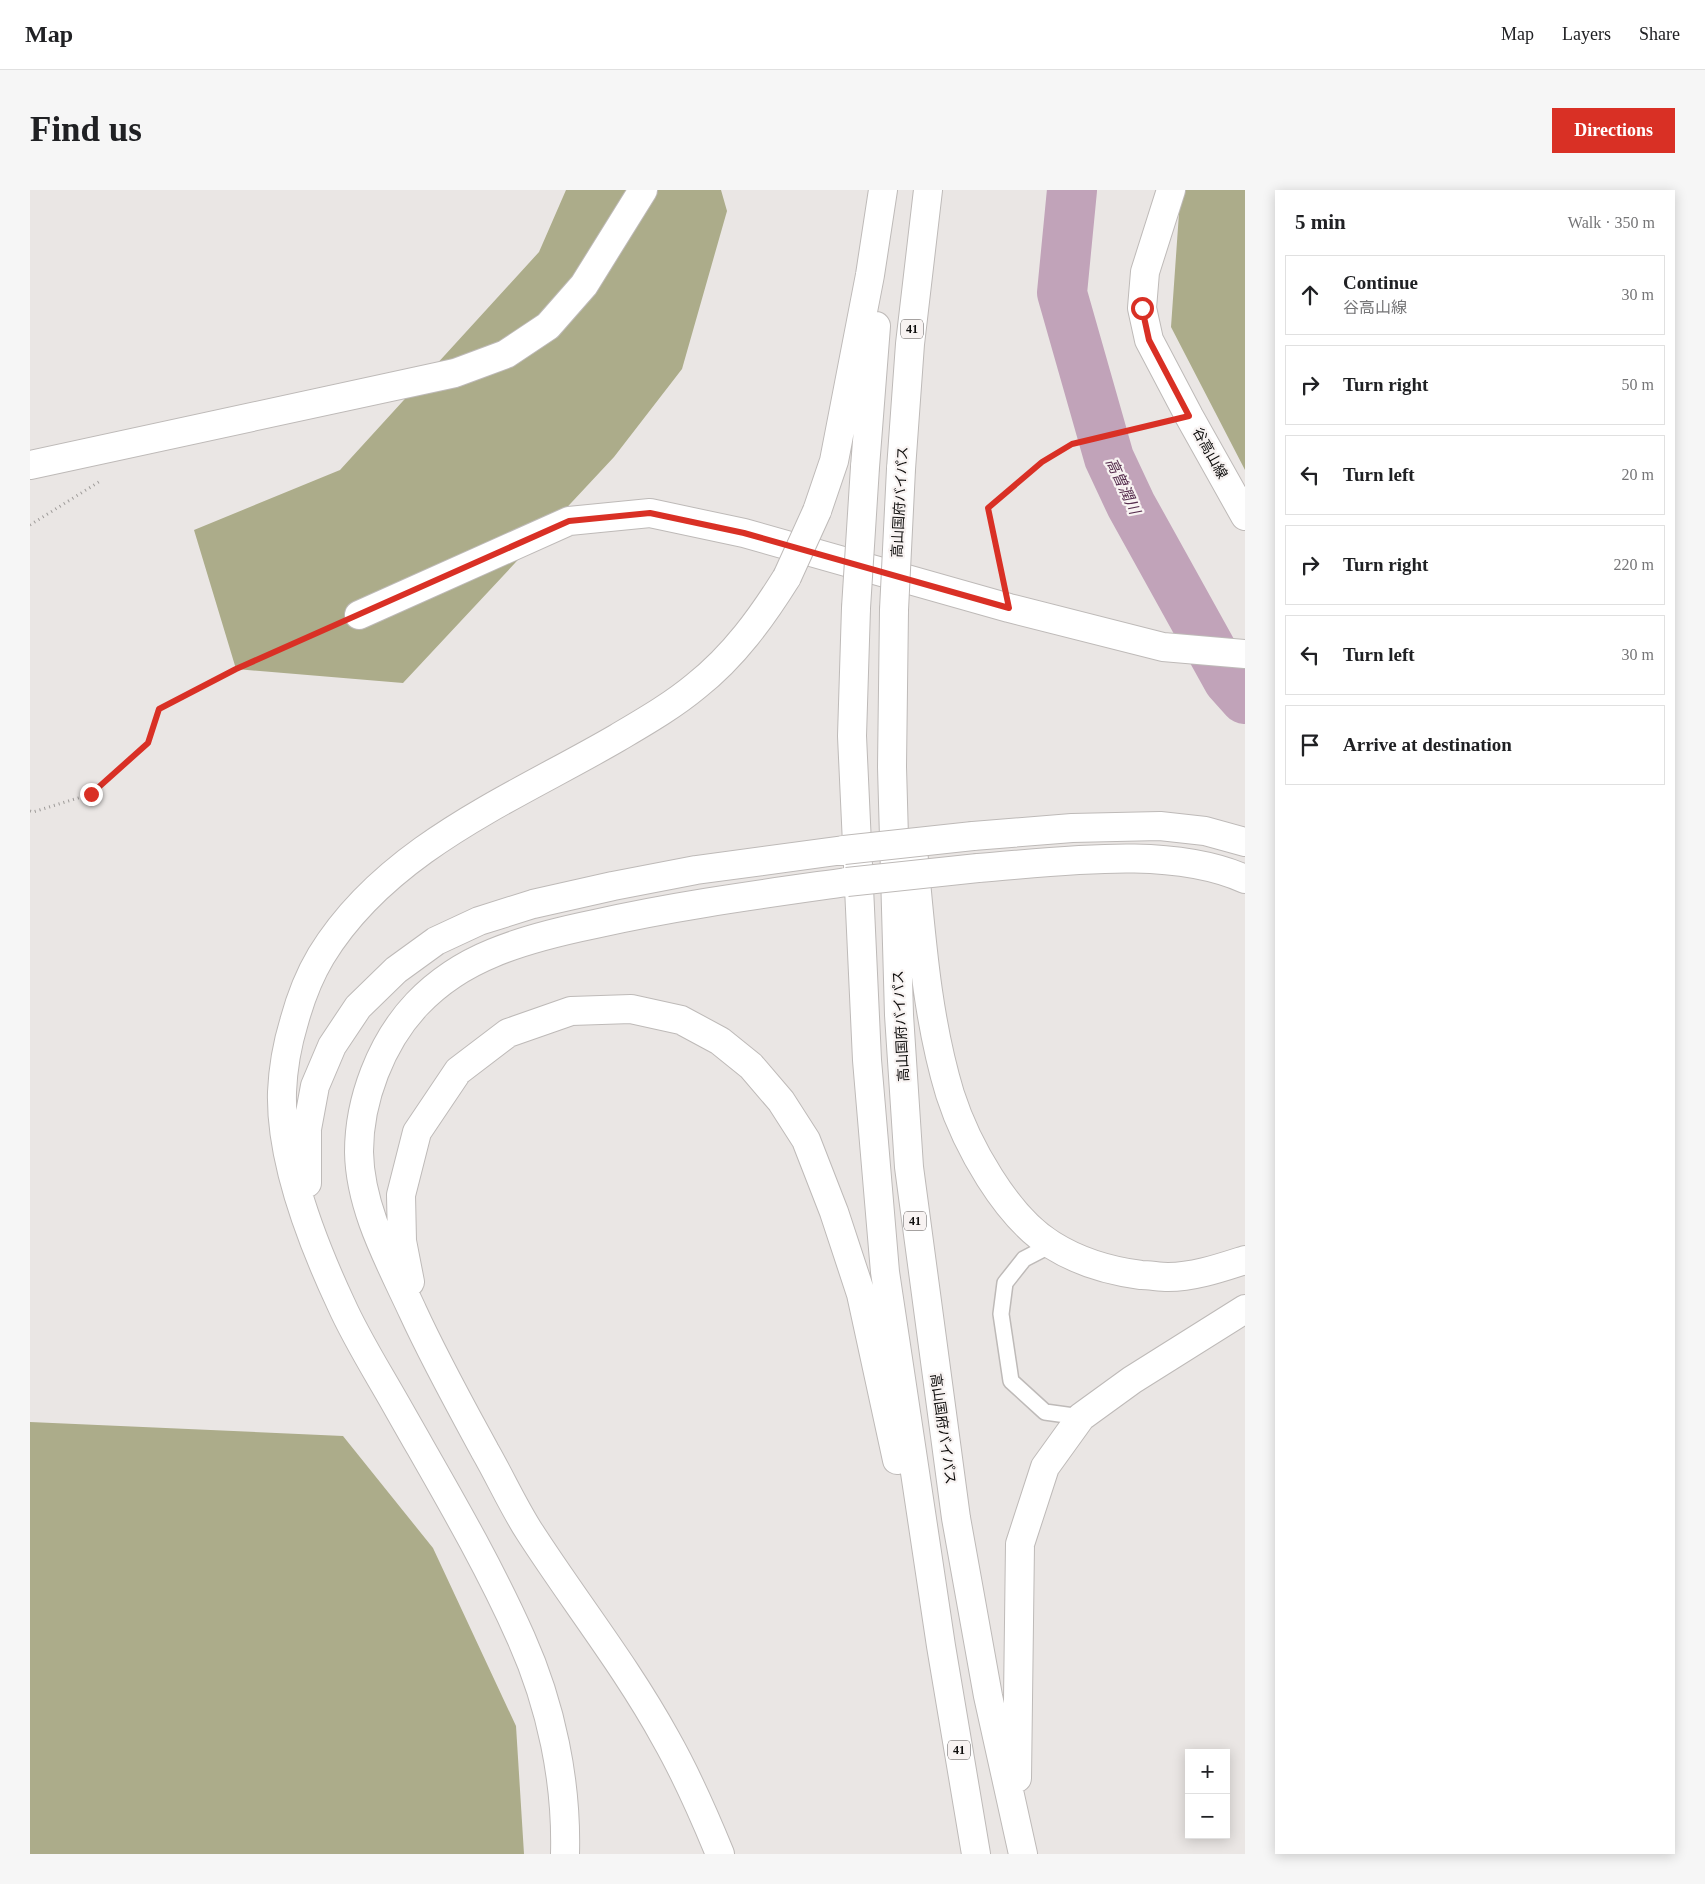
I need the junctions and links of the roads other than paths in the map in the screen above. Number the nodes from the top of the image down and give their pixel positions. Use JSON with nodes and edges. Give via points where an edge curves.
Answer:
{"nodes":[{"id":1,"x":643,"y":190,"type":"edge"},
{"id":2,"x":883,"y":190,"type":"edge"},
{"id":3,"x":891,"y":190,"type":"edge"},
{"id":4,"x":928,"y":190,"type":"edge"},
{"id":5,"x":1171,"y":190,"type":"edge"},
{"id":6,"x":30,"y":465,"type":"edge"},
{"id":7,"x":1245,"y":516,"type":"edge"},
{"id":8,"x":894,"y":610,"type":"junction"},
{"id":9,"x":359,"y":615,"type":"road end"},
{"id":10,"x":1245,"y":654,"type":"edge"},
{"id":11,"x":1245,"y":842,"type":"edge"},
{"id":12,"x":1245,"y":879,"type":"edge"},
{"id":13,"x":311,"y":1232,"type":"junction"},
{"id":14,"x":1051,"y":1245,"type":"junction"},
{"id":15,"x":1245,"y":1260,"type":"edge"},
{"id":16,"x":1245,"y":1309,"type":"edge"},
{"id":17,"x":431,"y":1350,"type":"junction"},
{"id":18,"x":1081,"y":1417,"type":"junction"},
{"id":19,"x":942,"y":1646,"type":"junction"},
{"id":20,"x":1016,"y":1824,"type":"junction"},
{"id":21,"x":565,"y":1854,"type":"edge"},
{"id":22,"x":720,"y":1854,"type":"edge"},
{"id":23,"x":976,"y":1854,"type":"edge"},
{"id":24,"x":1023,"y":1854,"type":"edge"}],
"edges":[{"from":1,"to":6,"type":"main road","via":[[584,285],[548,326],[506,354],[455,373]]},
{"from":2,"to":13,"type":"main road","bridge":true,"via":[[834,461],[817,511],[787,577],[763,615],[732,652],[697,685],[653,717],[476,816],[387,878],[350,915],[320,958],[299,1003],[286,1050],[282,1095],[286,1144],[295,1186]]},
{"from":3,"to":19,"type":"main road","number":"41","bridge":true,"via":[[874,343],[865,467],[852,736],[867,1069],[885,1272]]},
{"from":4,"to":8,"type":"main road","name":"高山国府バイパス","number":"41","bridge":true,"via":[[910,344]]},
{"from":5,"to":7,"type":"main road","name":"谷高山線","via":[[1145,272],[1142,308],[1149,340],[1184,417]]},
{"from":8,"to":14,"type":"main road","via":[[908,807],[927,983],[937,1042],[950,1094],[968,1139],[1016,1215]]},
{"from":8,"to":20,"type":"main road","name":"高山国府バイパス","number":"41","via":[[892,777],[899,1015],[909,1167],[956,1518],[988,1696]]},
{"from":9,"to":10,"type":"main road","via":[[569,521],[650,513],[744,533],[1163,648]]},
{"from":11,"to":13,"type":"main road","bridge":true,"via":[[1206,831],[1160,826],[1072,828],[973,836],[696,870],[533,904],[479,921],[436,941],[396,970],[358,1007],[332,1046],[315,1086],[307,1129],[306,1173]]},
{"from":12,"to":17,"type":"main road","bridge":true,"via":[[1201,865],[1101,859],[847,882],[693,904],[544,935],[493,953],[452,974],[417,1004],[391,1039],[373,1075],[362,1112],[359,1153],[364,1192],[380,1242]]},
{"from":13,"to":21,"type":"main road","via":[[342,1306],[496,1584],[523,1642],[546,1704],[557,1756]]},
{"from":14,"to":15,"type":"main road","via":[[1084,1262],[1120,1272],[1168,1277],[1210,1272]]},
{"from":14,"to":18,"type":"lane","via":[[1024,1259],[1005,1284],[1001,1314],[1011,1381],[1045,1412]]},
{"from":16,"to":18,"type":"main road","via":[[1132,1380]]},
{"from":17,"to":19,"type":"main road","via":[[413,1294],[402,1241],[402,1195],[417,1132],[458,1071],[508,1032],[571,1011],[631,1009],[681,1020],[720,1042],[751,1066],[781,1101],[806,1140],[834,1212],[861,1294],[890,1432]]},
{"from":17,"to":22,"type":"main road","via":[[527,1528],[665,1737],[699,1803]]},
{"from":18,"to":20,"type":"main road","via":[[1045,1468],[1020,1544]]},
{"from":19,"to":23,"type":"main road","number":"41"},
{"from":20,"to":24,"type":"main road","name":"高山国府バイパス","number":"41"}]}
